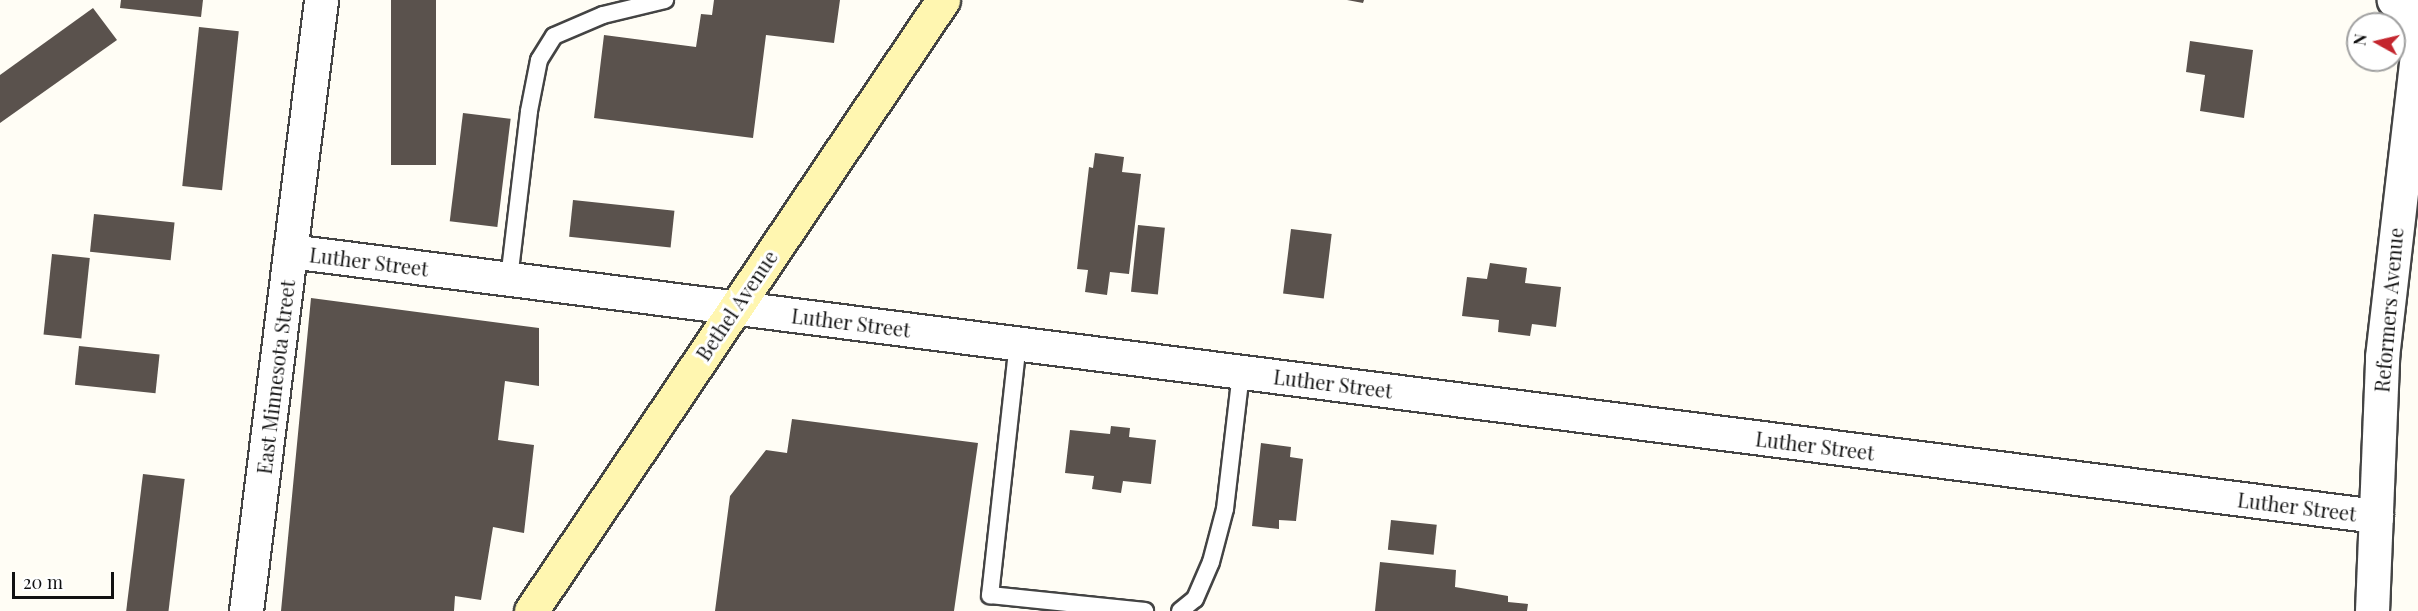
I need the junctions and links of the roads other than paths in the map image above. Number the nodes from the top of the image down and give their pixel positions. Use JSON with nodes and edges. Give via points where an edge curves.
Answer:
{"nodes":[{"id":1,"x":321,"y":0,"type":"edge"},
{"id":2,"x":665,"y":0,"type":"edge"},
{"id":3,"x":943,"y":0,"type":"edge"},
{"id":4,"x":2402,"y":6,"type":"edge"},
{"id":5,"x":290,"y":251,"type":"junction"},
{"id":6,"x":509,"y":279,"type":"junction"},
{"id":7,"x":735,"y":307,"type":"junction"},
{"id":8,"x":1018,"y":342,"type":"junction"},
{"id":9,"x":1241,"y":372,"type":"junction"},
{"id":10,"x":2376,"y":516,"type":"junction"},
{"id":11,"x":246,"y":611,"type":"edge"},
{"id":12,"x":531,"y":611,"type":"edge"},
{"id":13,"x":1145,"y":611,"type":"edge"},
{"id":14,"x":1180,"y":611,"type":"edge"},
{"id":15,"x":2372,"y":611,"type":"edge"}],
"edges":[{"from":1,"to":5,"type":"street","name":"East Minnesota Street"},
{"from":2,"to":6,"type":"lane","via":[[603,15],[554,36],[539,60]]},
{"from":3,"to":7,"type":"street","name":"Bethel Avenue"},
{"from":4,"to":10,"type":"street","name":"Reformers Avenue","via":[[2417,30],[2417,53],[2382,357]]},
{"from":5,"to":6,"type":"street","name":"Luther Street"},
{"from":5,"to":11,"type":"street","name":"East Minnesota Street"},
{"from":6,"to":7,"type":"street","name":"Luther Street"},
{"from":7,"to":8,"type":"street","name":"Luther Street"},
{"from":7,"to":12,"type":"street","name":"Bethel Avenue"},
{"from":8,"to":9,"type":"street","name":"Luther Street"},
{"from":8,"to":13,"type":"lane","via":[[990,595]]},
{"from":9,"to":10,"type":"street","name":"Luther Street"},
{"from":9,"to":14,"type":"lane","via":[[1225,508],[1211,562],[1195,599]]},
{"from":10,"to":15,"type":"street","name":"Reformers Avenue"}]}
